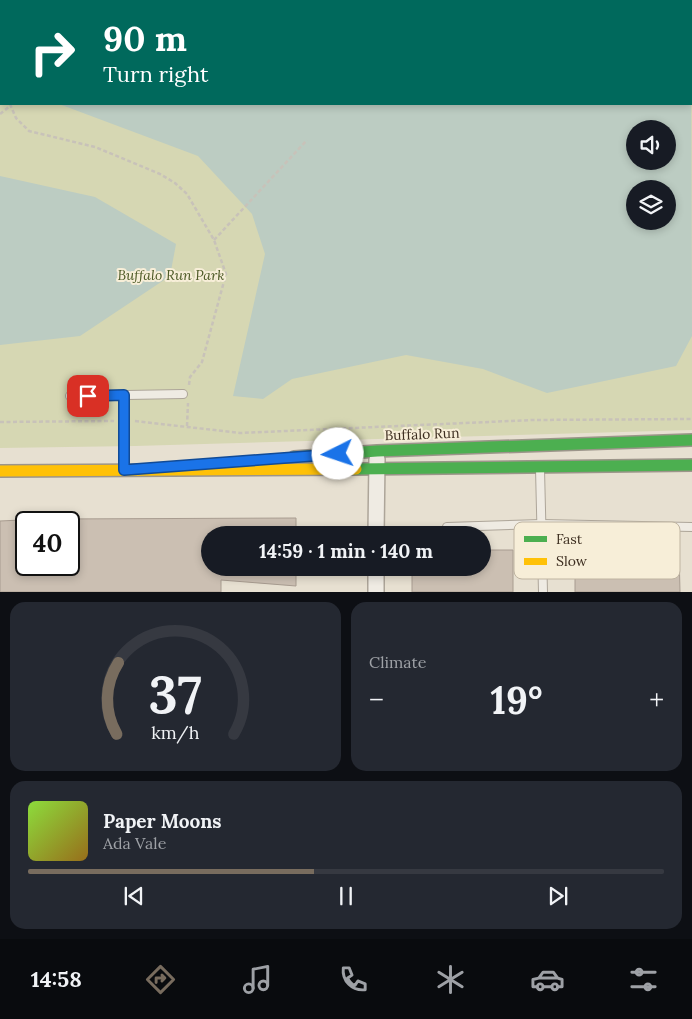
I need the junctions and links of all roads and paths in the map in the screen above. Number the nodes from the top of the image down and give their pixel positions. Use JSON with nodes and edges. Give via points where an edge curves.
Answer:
{"nodes":[{"id":1,"x":10,"y":105,"type":"edge"},
{"id":2,"x":0,"y":114,"type":"edge"},
{"id":3,"x":307,"y":140,"type":"dead end"},
{"id":4,"x":214,"y":240,"type":"junction"},
{"id":5,"x":189,"y":387,"type":"dead end"},
{"id":6,"x":124,"y":395,"type":"junction"},
{"id":7,"x":70,"y":396,"type":"dead end"},
{"id":8,"x":186,"y":396,"type":"joint"},
{"id":9,"x":692,"y":419,"type":"edge"},
{"id":10,"x":124,"y":420,"type":"junction"},
{"id":11,"x":0,"y":422,"type":"edge"},
{"id":12,"x":187,"y":426,"type":"junction"},
{"id":13,"x":692,"y":440,"type":"edge"},
{"id":14,"x":376,"y":451,"type":"junction"},
{"id":15,"x":692,"y":465,"type":"edge"},
{"id":16,"x":540,"y":467,"type":"junction"},
{"id":17,"x":124,"y":470,"type":"junction"},
{"id":18,"x":377,"y":470,"type":"junction"},
{"id":19,"x":0,"y":471,"type":"edge"},
{"id":20,"x":542,"y":522,"type":"edge"},
{"id":21,"x":514,"y":525,"type":"edge"},
{"id":22,"x":376,"y":526,"type":"edge"},
{"id":23,"x":479,"y":526,"type":"edge"},
{"id":24,"x":376,"y":576,"type":"edge"},
{"id":25,"x":543,"y":579,"type":"edge"},
{"id":26,"x":376,"y":592,"type":"edge"},
{"id":27,"x":543,"y":592,"type":"edge"}],
"edges":[{"from":1,"to":2,"type":"path"},
{"from":1,"to":4,"type":"path","via":[[16,118],[29,131],[95,147],[175,183],[187,194]]},
{"from":3,"to":4,"type":"path"},
{"from":4,"to":5,"type":"path","via":[[226,274],[202,362],[190,377]]},
{"from":6,"to":7,"type":"lane"},
{"from":6,"to":8,"type":"lane"},
{"from":6,"to":10,"type":"lane"},
{"from":8,"to":12,"type":"path"},
{"from":9,"to":12,"type":"path","via":[[533,420],[240,433]]},
{"from":10,"to":11,"type":"path"},
{"from":10,"to":12,"type":"path"},
{"from":10,"to":17,"type":"lane"},
{"from":13,"to":14,"type":"street","name":"Buffalo Run"},
{"from":14,"to":17,"type":"street","name":"Buffalo Run"},
{"from":14,"to":18,"type":"street"},
{"from":15,"to":16,"type":"street","name":"Buffalo Run"},
{"from":16,"to":18,"type":"street","name":"Buffalo Run"},
{"from":16,"to":20,"type":"lane"},
{"from":17,"to":18,"type":"street","name":"Buffalo Run"},
{"from":17,"to":19,"type":"street","name":"Buffalo Run"},
{"from":18,"to":22,"type":"street"},
{"from":21,"to":23,"type":"lane"},
{"from":24,"to":26,"type":"street"},
{"from":25,"to":27,"type":"lane"}]}
